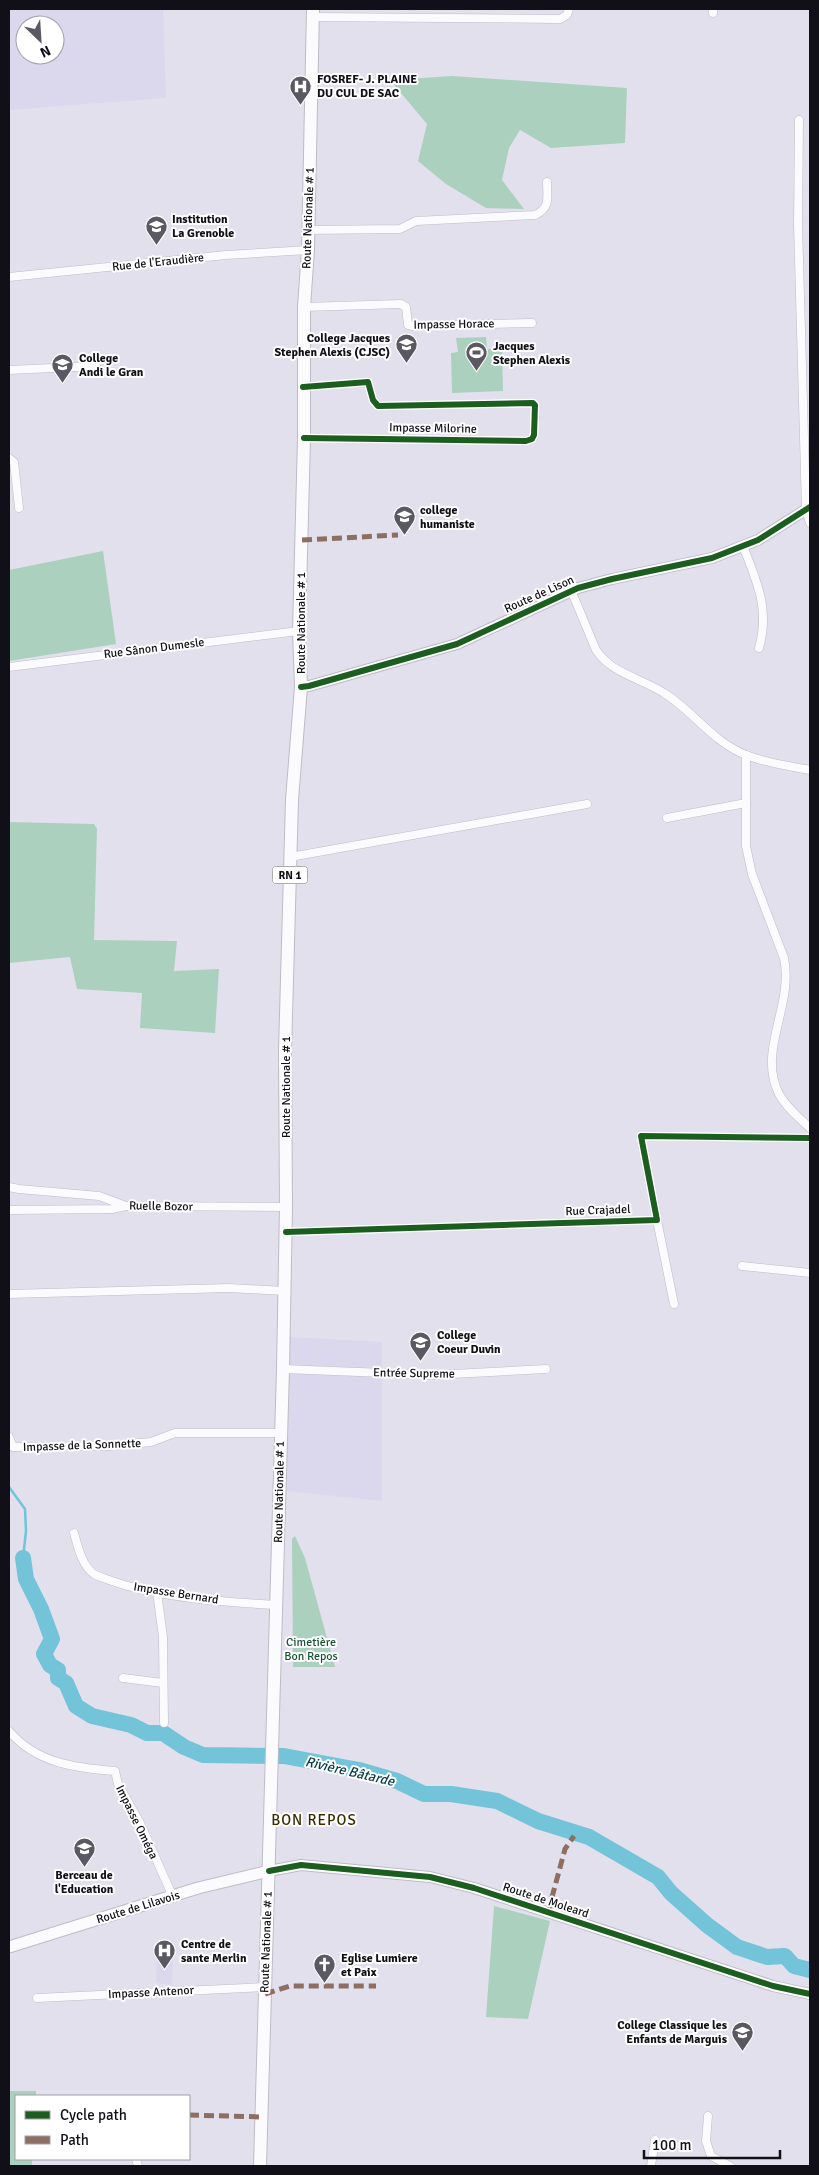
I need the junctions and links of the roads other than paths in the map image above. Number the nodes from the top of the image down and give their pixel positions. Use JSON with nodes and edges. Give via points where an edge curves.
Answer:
{"nodes":[{"id":1,"x":569,"y":9,"type":"edge"},
{"id":2,"x":313,"y":13,"type":"edge"},
{"id":3,"x":799,"y":120,"type":"dead end"},
{"id":4,"x":546,"y":182,"type":"dead end"},
{"id":5,"x":308,"y":230,"type":"junction"},
{"id":6,"x":308,"y":250,"type":"junction"},
{"id":7,"x":9,"y":277,"type":"edge"},
{"id":8,"x":304,"y":308,"type":"junction"},
{"id":9,"x":532,"y":322,"type":"dead end"},
{"id":10,"x":96,"y":366,"type":"dead end"},
{"id":11,"x":9,"y":370,"type":"edge"},
{"id":12,"x":303,"y":386,"type":"junction"},
{"id":13,"x":304,"y":438,"type":"junction"},
{"id":14,"x":9,"y":458,"type":"edge"},
{"id":15,"x":19,"y":508,"type":"dead end"},
{"id":16,"x":808,"y":508,"type":"edge"},
{"id":17,"x":810,"y":523,"type":"edge"},
{"id":18,"x":742,"y":546,"type":"junction"},
{"id":19,"x":571,"y":590,"type":"junction"},
{"id":20,"x":299,"y":631,"type":"junction"},
{"id":21,"x":759,"y":648,"type":"dead end"},
{"id":22,"x":9,"y":667,"type":"edge"},
{"id":23,"x":301,"y":687,"type":"junction"},
{"id":24,"x":746,"y":756,"type":"junction"},
{"id":25,"x":810,"y":770,"type":"edge"},
{"id":26,"x":746,"y":803,"type":"junction"},
{"id":27,"x":587,"y":804,"type":"dead end"},
{"id":28,"x":667,"y":818,"type":"dead end"},
{"id":29,"x":290,"y":857,"type":"junction"},
{"id":30,"x":810,"y":1128,"type":"edge"},
{"id":31,"x":810,"y":1138,"type":"edge"},
{"id":32,"x":9,"y":1187,"type":"edge"},
{"id":33,"x":126,"y":1206,"type":"junction"},
{"id":34,"x":286,"y":1207,"type":"junction"},
{"id":35,"x":9,"y":1210,"type":"edge"},
{"id":36,"x":657,"y":1220,"type":"junction"},
{"id":37,"x":286,"y":1232,"type":"junction"},
{"id":38,"x":742,"y":1266,"type":"dead end"},
{"id":39,"x":810,"y":1273,"type":"edge"},
{"id":40,"x":284,"y":1291,"type":"junction"},
{"id":41,"x":9,"y":1294,"type":"edge"},
{"id":42,"x":674,"y":1304,"type":"dead end"},
{"id":43,"x":546,"y":1369,"type":"dead end"},
{"id":44,"x":282,"y":1370,"type":"junction"},
{"id":45,"x":280,"y":1432,"type":"junction"},
{"id":46,"x":9,"y":1437,"type":"edge"},
{"id":47,"x":11,"y":1448,"type":"edge"},
{"id":48,"x":74,"y":1533,"type":"dead end"},
{"id":49,"x":157,"y":1592,"type":"junction"},
{"id":50,"x":276,"y":1605,"type":"junction"},
{"id":51,"x":123,"y":1678,"type":"dead end"},
{"id":52,"x":163,"y":1683,"type":"junction"},
{"id":53,"x":164,"y":1723,"type":"dead end"},
{"id":54,"x":9,"y":1731,"type":"edge"},
{"id":55,"x":269,"y":1872,"type":"junction"},
{"id":56,"x":173,"y":1897,"type":"junction"},
{"id":57,"x":9,"y":1947,"type":"edge"},
{"id":58,"x":265,"y":1987,"type":"junction"},
{"id":59,"x":810,"y":1994,"type":"edge"},
{"id":60,"x":37,"y":1998,"type":"dead end"},
{"id":61,"x":708,"y":2116,"type":"dead end"},
{"id":62,"x":655,"y":2140,"type":"dead end"},
{"id":63,"x":260,"y":2166,"type":"edge"},
{"id":64,"x":652,"y":2166,"type":"edge"},
{"id":65,"x":730,"y":2166,"type":"edge"}],
"edges":[{"from":1,"to":2,"type":"street","via":[[567,15],[560,19]]},
{"from":2,"to":5,"type":"main road","name":"Route Nationale # 1","number":"RN 1"},
{"from":3,"to":16,"type":"street","via":[[798,224]]},
{"from":4,"to":5,"type":"street","via":[[547,204],[535,215],[416,221],[400,229]]},
{"from":5,"to":6,"type":"main road","name":"Route Nationale # 1","number":"RN 1"},
{"from":6,"to":7,"type":"street","name":"Rue de l'Eraudière"},
{"from":6,"to":8,"type":"main road","name":"Route Nationale # 1","number":"RN 1"},
{"from":8,"to":9,"type":"street","name":"Impasse Horace","via":[[401,304],[406,307],[408,325],[413,326]]},
{"from":8,"to":12,"type":"main road","name":"Route Nationale # 1","number":"RN 1"},
{"from":10,"to":11,"type":"street"},
{"from":12,"to":13,"type":"main road","name":"Route Nationale # 1","number":"RN 1"},
{"from":12,"to":13,"type":"street","name":"Impasse Milorine","via":[[368,382],[378,406],[535,405],[534,435],[526,441]]},
{"from":13,"to":20,"type":"main road","name":"Route Nationale # 1","number":"RN 1"},
{"from":14,"to":15,"type":"street","via":[[14,462]]},
{"from":16,"to":17,"type":"street"},
{"from":16,"to":18,"type":"street","name":"Route de Lison","via":[[758,540]]},
{"from":18,"to":19,"type":"street","name":"Route de Lison","via":[[712,558],[612,578]]},
{"from":18,"to":21,"type":"street","via":[[764,608],[764,632]]},
{"from":19,"to":23,"type":"street","name":"Route de Lison","via":[[457,644]]},
{"from":19,"to":24,"type":"street","via":[[602,659],[616,670],[665,693],[729,746]]},
{"from":20,"to":22,"type":"street","name":"Rue Sânon Dumesle"},
{"from":20,"to":23,"type":"main road","name":"Route Nationale # 1","number":"RN 1"},
{"from":23,"to":29,"type":"main road","name":"Route Nationale # 1","number":"RN 1"},
{"from":24,"to":25,"type":"street"},
{"from":24,"to":26,"type":"street"},
{"from":26,"to":28,"type":"street"},
{"from":26,"to":30,"type":"street","via":[[746,846],[752,874],[787,973],[771,1054],[772,1075],[779,1095]]},
{"from":27,"to":29,"type":"street"},
{"from":29,"to":34,"type":"main road","name":"Route Nationale # 1","number":"RN 1","via":[[285,1051]]},
{"from":31,"to":36,"type":"street","via":[[641,1136]]},
{"from":32,"to":33,"type":"street","name":"Ruelle Bozor","via":[[99,1196]]},
{"from":33,"to":34,"type":"street","name":"Ruelle Bozor"},
{"from":33,"to":35,"type":"street","via":[[112,1209]]},
{"from":34,"to":37,"type":"main road","name":"Route Nationale # 1","number":"RN 1"},
{"from":36,"to":37,"type":"street","name":"Rue Crajadel"},
{"from":36,"to":42,"type":"street"},
{"from":37,"to":40,"type":"main road","name":"Route Nationale # 1","number":"RN 1"},
{"from":38,"to":39,"type":"street"},
{"from":40,"to":41,"type":"street","via":[[229,1288]]},
{"from":40,"to":44,"type":"main road","name":"Route Nationale # 1","number":"RN 1"},
{"from":43,"to":44,"type":"street","name":"Entrée Supreme","via":[[434,1375]]},
{"from":44,"to":45,"type":"main road","name":"Route Nationale # 1","number":"RN 1"},
{"from":45,"to":47,"type":"street","name":"Impasse de la Sonnette","via":[[175,1433],[151,1442],[110,1446]]},
{"from":45,"to":50,"type":"main road","name":"Route Nationale # 1","number":"RN 1"},
{"from":46,"to":47,"type":"street","name":"Impasse de la Sonnette"},
{"from":48,"to":49,"type":"street","name":"Impasse Bernard","via":[[80,1554],[94,1574]]},
{"from":49,"to":50,"type":"street","name":"Impasse Bernard"},
{"from":49,"to":52,"type":"street","via":[[163,1636]]},
{"from":50,"to":55,"type":"main road","name":"Route Nationale # 1","number":"RN 1"},
{"from":51,"to":52,"type":"street"},
{"from":52,"to":53,"type":"street"},
{"from":54,"to":56,"type":"street","name":"Impasse Oméga","via":[[21,1745],[43,1758],[82,1769],[115,1772]]},
{"from":55,"to":56,"type":"main road","name":"Route de Lilavois"},
{"from":55,"to":58,"type":"main road","name":"Route Nationale # 1","number":"RN 1"},
{"from":55,"to":59,"type":"street","name":"Route de Moleard","via":[[301,1865],[430,1877],[474,1888],[773,1986]]},
{"from":56,"to":57,"type":"main road","name":"Route de Lilavois"},
{"from":58,"to":60,"type":"street","name":"Impasse Antenor"},
{"from":58,"to":63,"type":"main road","name":"Route Nationale # 1","number":"RN 1"},
{"from":61,"to":65,"type":"street","via":[[706,2141],[711,2156]]},
{"from":62,"to":64,"type":"street"}]}
